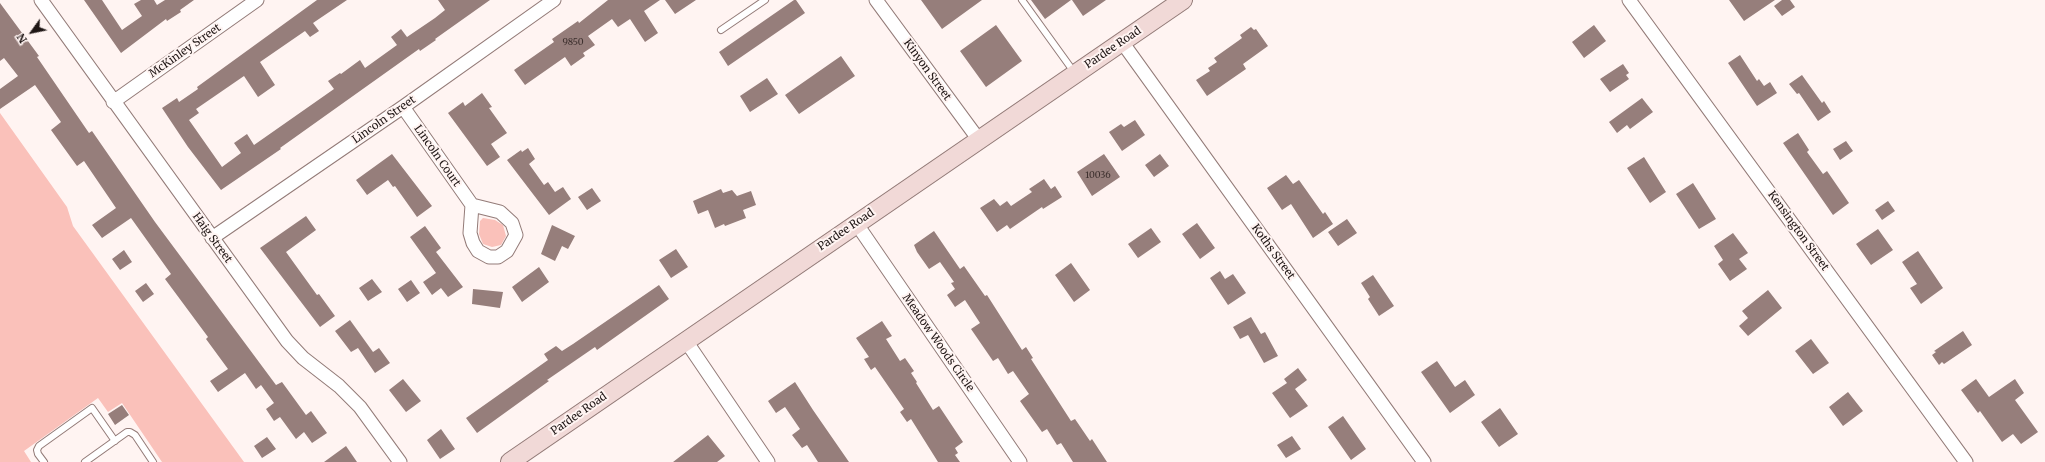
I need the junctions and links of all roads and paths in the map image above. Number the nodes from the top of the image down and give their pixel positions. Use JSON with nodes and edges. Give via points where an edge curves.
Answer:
{"nodes":[{"id":1,"x":41,"y":0,"type":"edge"},
{"id":2,"x":257,"y":0,"type":"edge"},
{"id":3,"x":554,"y":0,"type":"edge"},
{"id":4,"x":765,"y":0,"type":"edge"},
{"id":5,"x":876,"y":0,"type":"edge"},
{"id":6,"x":1022,"y":0,"type":"edge"},
{"id":7,"x":1183,"y":0,"type":"edge"},
{"id":8,"x":1629,"y":0,"type":"edge"},
{"id":9,"x":721,"y":30,"type":"dead end"},
{"id":10,"x":1122,"y":42,"type":"junction"},
{"id":11,"x":1075,"y":74,"type":"junction"},
{"id":12,"x":113,"y":102,"type":"junction"},
{"id":13,"x":403,"y":107,"type":"junction"},
{"id":14,"x":979,"y":140,"type":"junction"},
{"id":15,"x":472,"y":205,"type":"dead end"},
{"id":16,"x":856,"y":223,"type":"junction"},
{"id":17,"x":212,"y":238,"type":"junction"},
{"id":18,"x":686,"y":341,"type":"junction"},
{"id":19,"x":115,"y":441,"type":"junction"},
{"id":20,"x":44,"y":462,"type":"edge"},
{"id":21,"x":86,"y":462,"type":"edge"},
{"id":22,"x":153,"y":462,"type":"edge"},
{"id":23,"x":400,"y":462,"type":"edge"},
{"id":24,"x":510,"y":462,"type":"edge"},
{"id":25,"x":768,"y":462,"type":"edge"},
{"id":26,"x":1020,"y":462,"type":"edge"},
{"id":27,"x":1424,"y":462,"type":"edge"},
{"id":28,"x":1966,"y":462,"type":"edge"}],
"edges":[{"from":1,"to":12,"type":"street","name":"Haig Street"},
{"from":2,"to":12,"type":"street","name":"McKinley Street"},
{"from":3,"to":13,"type":"street","name":"Lincoln Street"},
{"from":4,"to":9,"type":"lane"},
{"from":5,"to":14,"type":"street","name":"Kinyon Street"},
{"from":6,"to":11,"type":"lane"},
{"from":7,"to":10,"type":"main road","name":"Pardee Road"},
{"from":8,"to":28,"type":"street","name":"Kensington Street"},
{"from":10,"to":11,"type":"main road","name":"Pardee Road"},
{"from":10,"to":27,"type":"street","name":"Koths Street"},
{"from":11,"to":14,"type":"main road","name":"Pardee Road"},
{"from":12,"to":17,"type":"street","name":"Haig Street"},
{"from":13,"to":15,"type":"street","name":"Lincoln Court"},
{"from":13,"to":17,"type":"street","name":"Lincoln Street"},
{"from":14,"to":16,"type":"main road","name":"Pardee Road"},
{"from":16,"to":18,"type":"main road","name":"Pardee Road"},
{"from":16,"to":26,"type":"street","name":"Meadow Woods Circle"},
{"from":17,"to":23,"type":"street","name":"Haig Street","via":[[287,341],[360,407]]},
{"from":18,"to":24,"type":"main road","name":"Pardee Road"},
{"from":18,"to":25,"type":"street"},
{"from":19,"to":20,"type":"lane","via":[[92,408],[39,446],[38,454]]},
{"from":19,"to":21,"type":"lane"},
{"from":19,"to":22,"type":"lane","via":[[130,432],[135,435]]}]}
